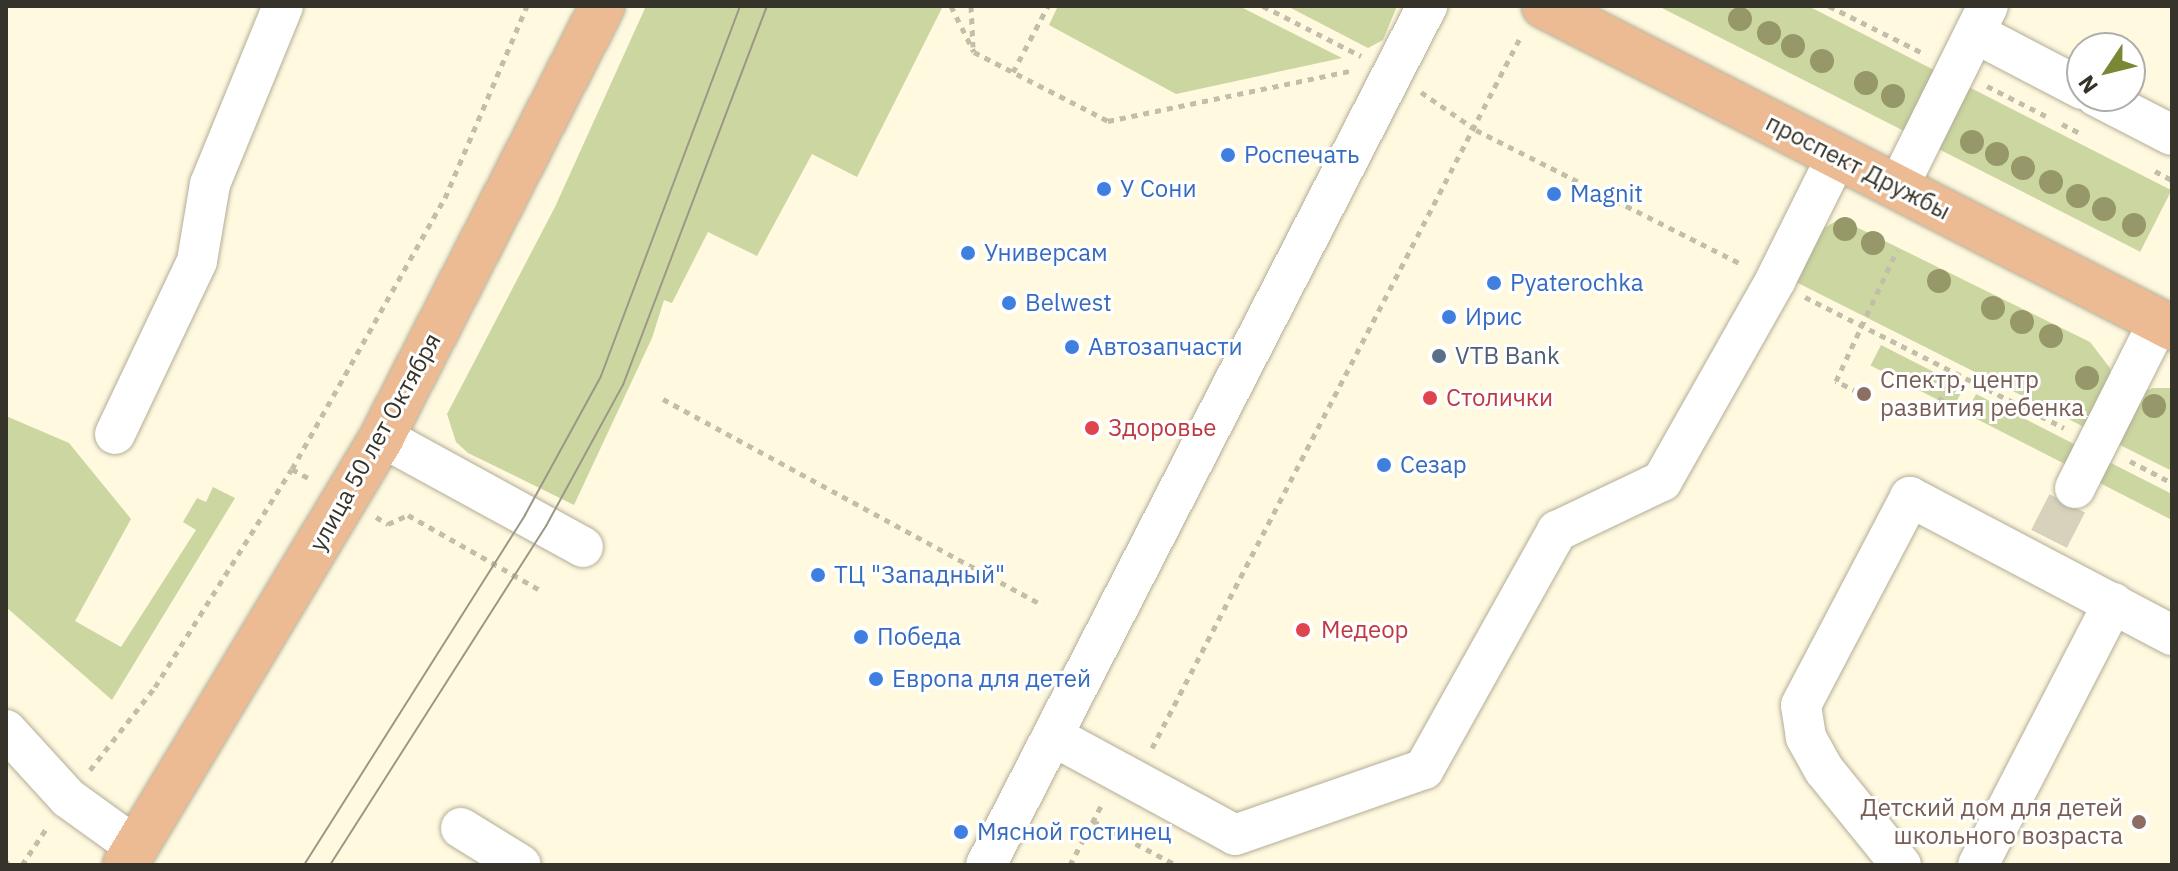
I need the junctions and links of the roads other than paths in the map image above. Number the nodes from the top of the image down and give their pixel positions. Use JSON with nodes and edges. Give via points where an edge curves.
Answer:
{"nodes":[{"id":1,"x":283,"y":6,"type":"edge"},
{"id":2,"x":603,"y":6,"type":"edge"},
{"id":3,"x":1427,"y":6,"type":"edge"},
{"id":4,"x":1533,"y":20,"type":"edge"},
{"id":5,"x":1982,"y":20,"type":"edge"},
{"id":6,"x":2066,"y":78,"type":"edge"},
{"id":7,"x":2127,"y":112,"type":"edge"},
{"id":8,"x":2172,"y":135,"type":"edge"},
{"id":9,"x":1837,"y":156,"type":"junction"},
{"id":10,"x":1898,"y":187,"type":"junction"},
{"id":11,"x":2165,"y":324,"type":"edge"},
{"id":12,"x":115,"y":434,"type":"dead end"},
{"id":13,"x":382,"y":437,"type":"junction"},
{"id":14,"x":2075,"y":488,"type":"tunnel mouth"},
{"id":15,"x":583,"y":547,"type":"dead end"},
{"id":16,"x":2113,"y":603,"type":"junction"},
{"id":17,"x":2172,"y":635,"type":"edge"},
{"id":18,"x":6,"y":730,"type":"edge"},
{"id":19,"x":1053,"y":736,"type":"junction"},
{"id":20,"x":461,"y":828,"type":"dead end"},
{"id":21,"x":130,"y":856,"type":"edge"},
{"id":22,"x":521,"y":865,"type":"edge"},
{"id":23,"x":986,"y":865,"type":"edge"},
{"id":24,"x":1901,"y":865,"type":"edge"},
{"id":25,"x":1978,"y":865,"type":"edge"}],
"edges":[{"from":1,"to":12,"type":"street","via":[[210,184],[197,261]]},
{"from":2,"to":13,"type":"main road","name":"улица 50 лет Октября"},
{"from":3,"to":19,"type":"street","via":[[1386,69]]},
{"from":4,"to":9,"type":"main road","name":"проспект Дружбы"},
{"from":5,"to":6,"type":"street"},
{"from":5,"to":10,"type":"street"},
{"from":7,"to":8,"type":"street"},
{"from":9,"to":10,"type":"main road","name":"проспект Дружбы"},
{"from":9,"to":19,"type":"street","via":[[1775,281],[1662,481],[1557,531],[1424,769],[1235,835]]},
{"from":10,"to":11,"type":"main road","name":"проспект Дружбы"},
{"from":11,"to":14,"type":"street"},
{"from":13,"to":15,"type":"street"},
{"from":13,"to":21,"type":"main road","name":"улица 50 лет Октября"},
{"from":16,"to":17,"type":"street"},
{"from":16,"to":24,"type":"street","via":[[2043,551],[1910,497],[1801,705],[1806,737],[1824,770]]},
{"from":16,"to":25,"type":"street"},
{"from":18,"to":21,"type":"street"},
{"from":19,"to":23,"type":"street"},
{"from":20,"to":22,"type":"street"}]}
